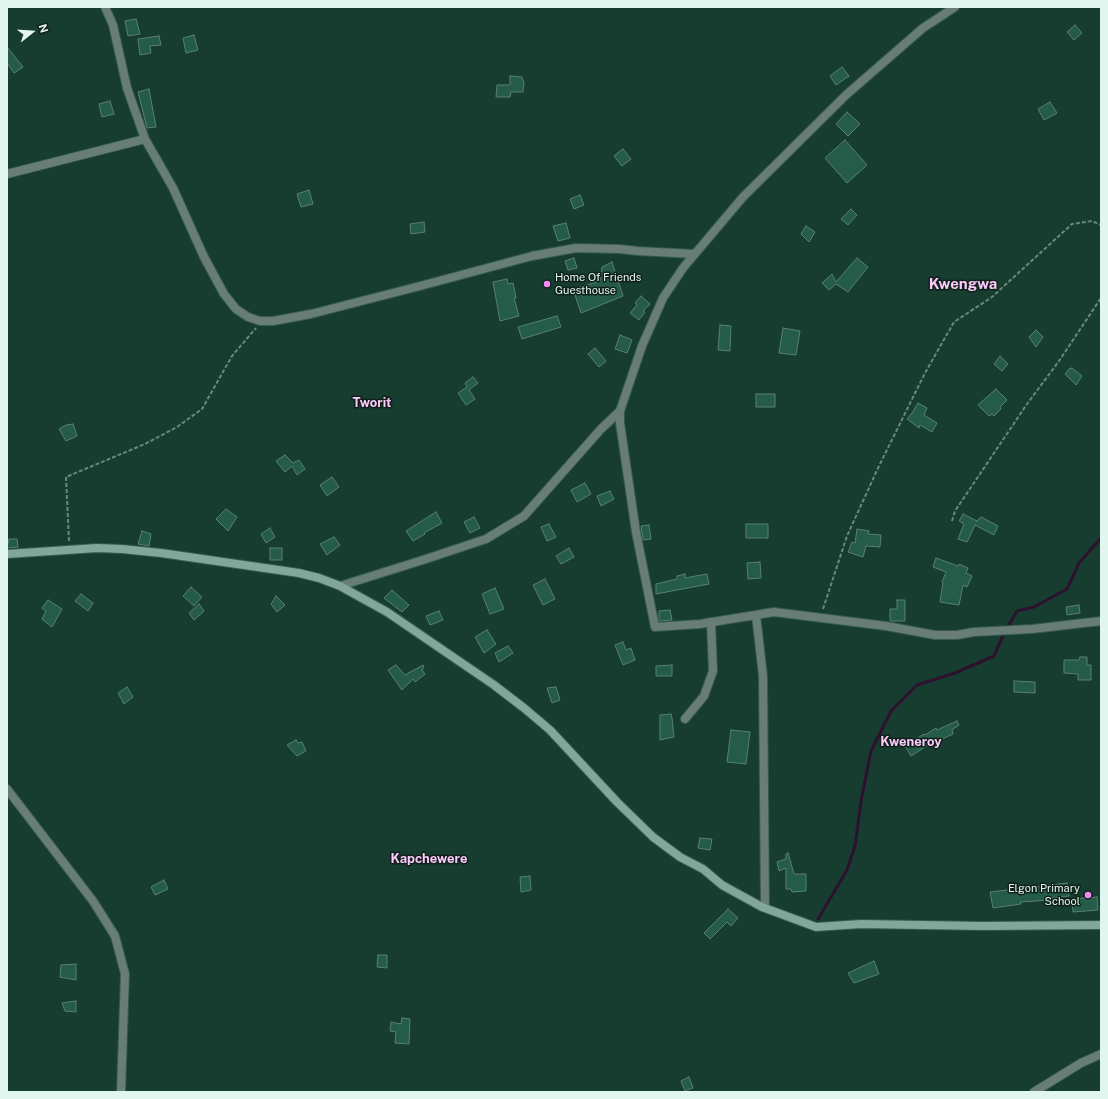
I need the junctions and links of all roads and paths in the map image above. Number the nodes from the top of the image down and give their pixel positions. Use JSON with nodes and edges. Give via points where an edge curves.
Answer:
{"nodes":[{"id":1,"x":105,"y":7,"type":"edge"},
{"id":2,"x":955,"y":7,"type":"edge"},
{"id":3,"x":145,"y":139,"type":"junction"},
{"id":4,"x":7,"y":174,"type":"edge"},
{"id":5,"x":1101,"y":225,"type":"edge"},
{"id":6,"x":694,"y":254,"type":"junction"},
{"id":7,"x":1101,"y":298,"type":"edge"},
{"id":8,"x":260,"y":321,"type":"junction"},
{"id":9,"x":620,"y":411,"type":"junction"},
{"id":10,"x":952,"y":521,"type":"dead end"},
{"id":11,"x":70,"y":550,"type":"junction"},
{"id":12,"x":7,"y":554,"type":"edge"},
{"id":13,"x":340,"y":586,"type":"junction"},
{"id":14,"x":756,"y":615,"type":"junction"},
{"id":15,"x":820,"y":618,"type":"junction"},
{"id":16,"x":1101,"y":621,"type":"edge"},
{"id":17,"x":711,"y":622,"type":"junction"},
{"id":18,"x":685,"y":719,"type":"dead end"},
{"id":19,"x":7,"y":790,"type":"edge"},
{"id":20,"x":765,"y":908,"type":"junction"},
{"id":21,"x":1101,"y":925,"type":"edge"},
{"id":22,"x":1101,"y":1054,"type":"edge"},
{"id":23,"x":121,"y":1092,"type":"edge"},
{"id":24,"x":1034,"y":1092,"type":"edge"}],
"edges":[{"from":1,"to":3,"type":"street","via":[[113,24],[127,88]]},
{"from":2,"to":6,"type":"street","via":[[923,28],[846,94],[743,197]]},
{"from":3,"to":4,"type":"street"},
{"from":3,"to":8,"type":"street","via":[[173,188],[224,294],[236,309]]},
{"from":5,"to":15,"type":"path","via":[[1092,222],[1072,224],[992,297],[954,322],[925,373],[875,473],[847,536]]},
{"from":6,"to":8,"type":"street","via":[[576,248],[532,256],[311,314]]},
{"from":6,"to":9,"type":"street","via":[[663,298],[642,346]]},
{"from":7,"to":10,"type":"path","via":[[1027,404],[956,511]]},
{"from":8,"to":11,"type":"path","via":[[232,356],[202,409],[177,427],[145,444],[66,477]]},
{"from":9,"to":13,"type":"street","via":[[524,516],[508,527],[486,539]]},
{"from":9,"to":17,"type":"street","via":[[636,532],[655,627]]},
{"from":11,"to":12,"type":"street"},
{"from":11,"to":13,"type":"street","via":[[122,549],[161,553],[300,573]]},
{"from":13,"to":20,"type":"street","via":[[387,612],[500,690],[550,730],[653,837],[680,857],[703,869],[722,885]]},
{"from":14,"to":15,"type":"street","via":[[774,612]]},
{"from":14,"to":17,"type":"street"},
{"from":14,"to":20,"type":"street","via":[[763,676]]},
{"from":15,"to":16,"type":"street","via":[[935,635],[1032,629]]},
{"from":17,"to":18,"type":"street","via":[[712,671],[704,696]]},
{"from":19,"to":23,"type":"street","via":[[93,900],[115,936],[125,974]]},
{"from":20,"to":21,"type":"street","via":[[816,927],[861,924]]},
{"from":22,"to":24,"type":"street","via":[[1081,1063]]}]}
